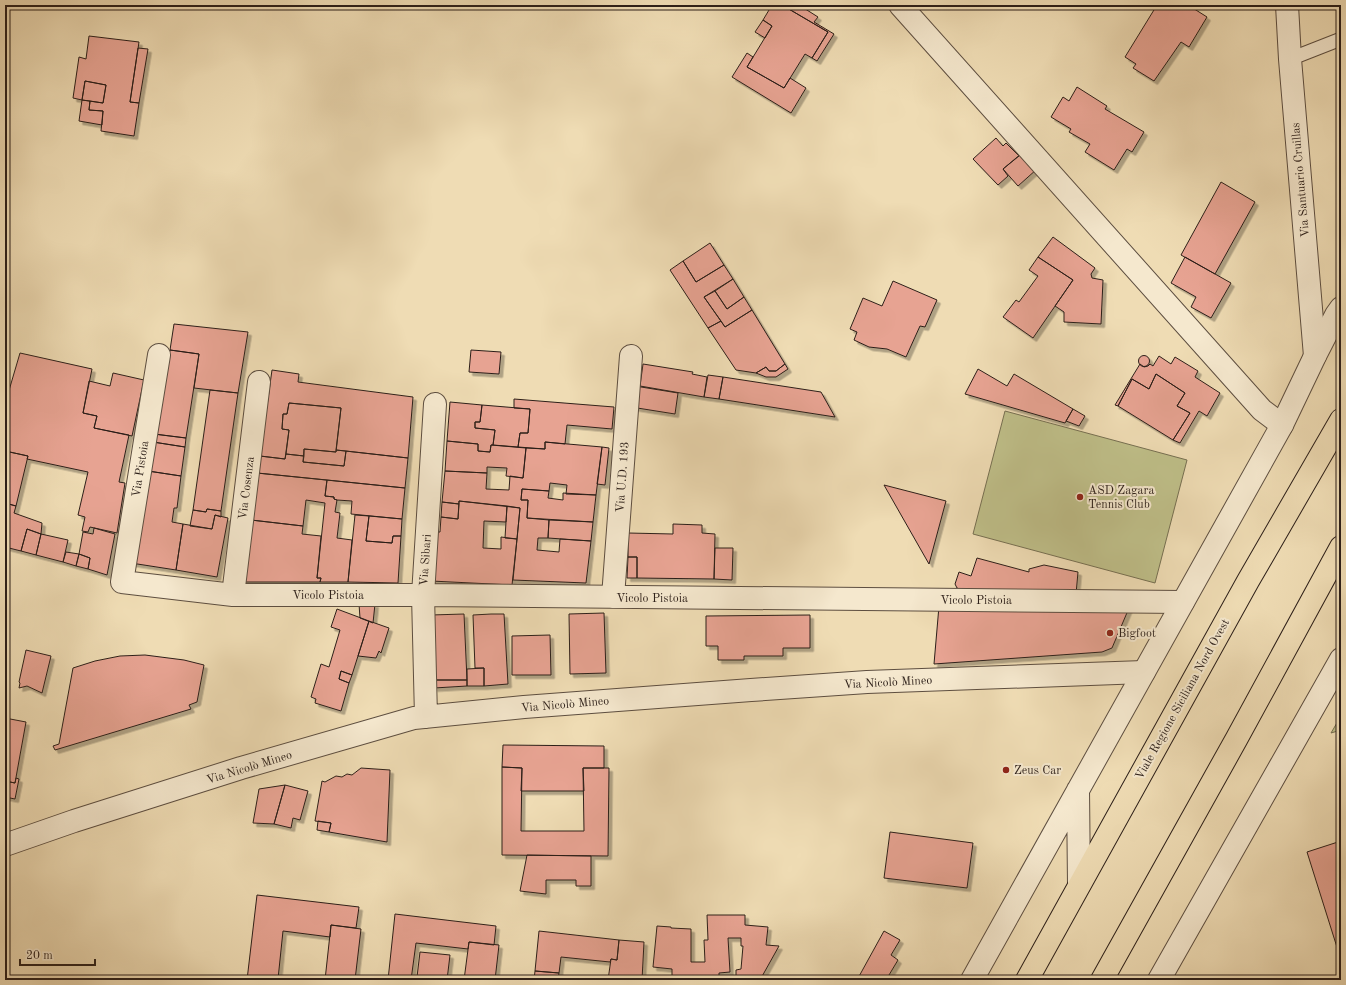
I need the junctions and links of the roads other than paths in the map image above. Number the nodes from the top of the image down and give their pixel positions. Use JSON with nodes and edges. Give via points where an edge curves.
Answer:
{"nodes":[{"id":1,"x":900,"y":5,"type":"edge"},
{"id":2,"x":1287,"y":5,"type":"edge"},
{"id":3,"x":1338,"y":42,"type":"edge"},
{"id":4,"x":1290,"y":59,"type":"junction"},
{"id":5,"x":1339,"y":309,"type":"edge"},
{"id":6,"x":159,"y":355,"type":"dead end"},
{"id":7,"x":630,"y":356,"type":"dead end"},
{"id":8,"x":1315,"y":356,"type":"junction"},
{"id":9,"x":259,"y":382,"type":"dead end"},
{"id":10,"x":435,"y":404,"type":"dead end"},
{"id":11,"x":1341,"y":420,"type":"edge"},
{"id":12,"x":1282,"y":425,"type":"junction"},
{"id":13,"x":1341,"y":547,"type":"edge"},
{"id":14,"x":122,"y":582,"type":"joint"},
{"id":15,"x":233,"y":595,"type":"junction"},
{"id":16,"x":423,"y":595,"type":"junction"},
{"id":17,"x":613,"y":597,"type":"junction"},
{"id":18,"x":1183,"y":602,"type":"junction"},
{"id":19,"x":1339,"y":664,"type":"edge"},
{"id":20,"x":1144,"y":672,"type":"junction"},
{"id":21,"x":426,"y":717,"type":"junction"},
{"id":22,"x":1078,"y":790,"type":"junction"},
{"id":23,"x":5,"y":845,"type":"edge"},
{"id":24,"x":1079,"y":885,"type":"junction"},
{"id":25,"x":972,"y":980,"type":"edge"},
{"id":26,"x":1027,"y":980,"type":"edge"},
{"id":27,"x":1102,"y":980,"type":"edge"},
{"id":28,"x":1159,"y":980,"type":"edge"}],
"edges":[{"from":1,"to":12,"type":"street","via":[[1262,410]]},
{"from":2,"to":4,"type":"street","name":"Via Santuario Cruillas"},
{"from":3,"to":4,"type":"lane"},
{"from":4,"to":8,"type":"street","name":"Via Santuario Cruillas"},
{"from":5,"to":8,"type":"street"},
{"from":6,"to":14,"type":"street","name":"Via Pistoia"},
{"from":7,"to":17,"type":"street","name":"Via U.D. 193"},
{"from":8,"to":12,"type":"street"},
{"from":9,"to":15,"type":"street","name":"Via Cosenza"},
{"from":10,"to":16,"type":"street","name":"Via Sibari"},
{"from":11,"to":24,"type":"main road","name":"Viale Regione Siciliana Nord Ovest"},
{"from":12,"to":18,"type":"street"},
{"from":13,"to":27,"type":"main road"},
{"from":14,"to":15,"type":"street","name":"Vicolo Pistoia"},
{"from":15,"to":16,"type":"street","name":"Vicolo Pistoia"},
{"from":16,"to":17,"type":"street","name":"Vicolo Pistoia"},
{"from":16,"to":21,"type":"street","name":"Via Sibari"},
{"from":17,"to":18,"type":"street","name":"Vicolo Pistoia"},
{"from":18,"to":20,"type":"street"},
{"from":19,"to":28,"type":"street"},
{"from":20,"to":21,"type":"street","name":"Via Nicolò Mineo","via":[[867,682]]},
{"from":20,"to":22,"type":"street"},
{"from":21,"to":23,"type":"street","name":"Via Nicolò Mineo","via":[[414,718],[241,768]]},
{"from":22,"to":24,"type":"street"},
{"from":22,"to":25,"type":"street"},
{"from":24,"to":26,"type":"main road","name":"Viale Regione Siciliana Nord Ovest"}]}
